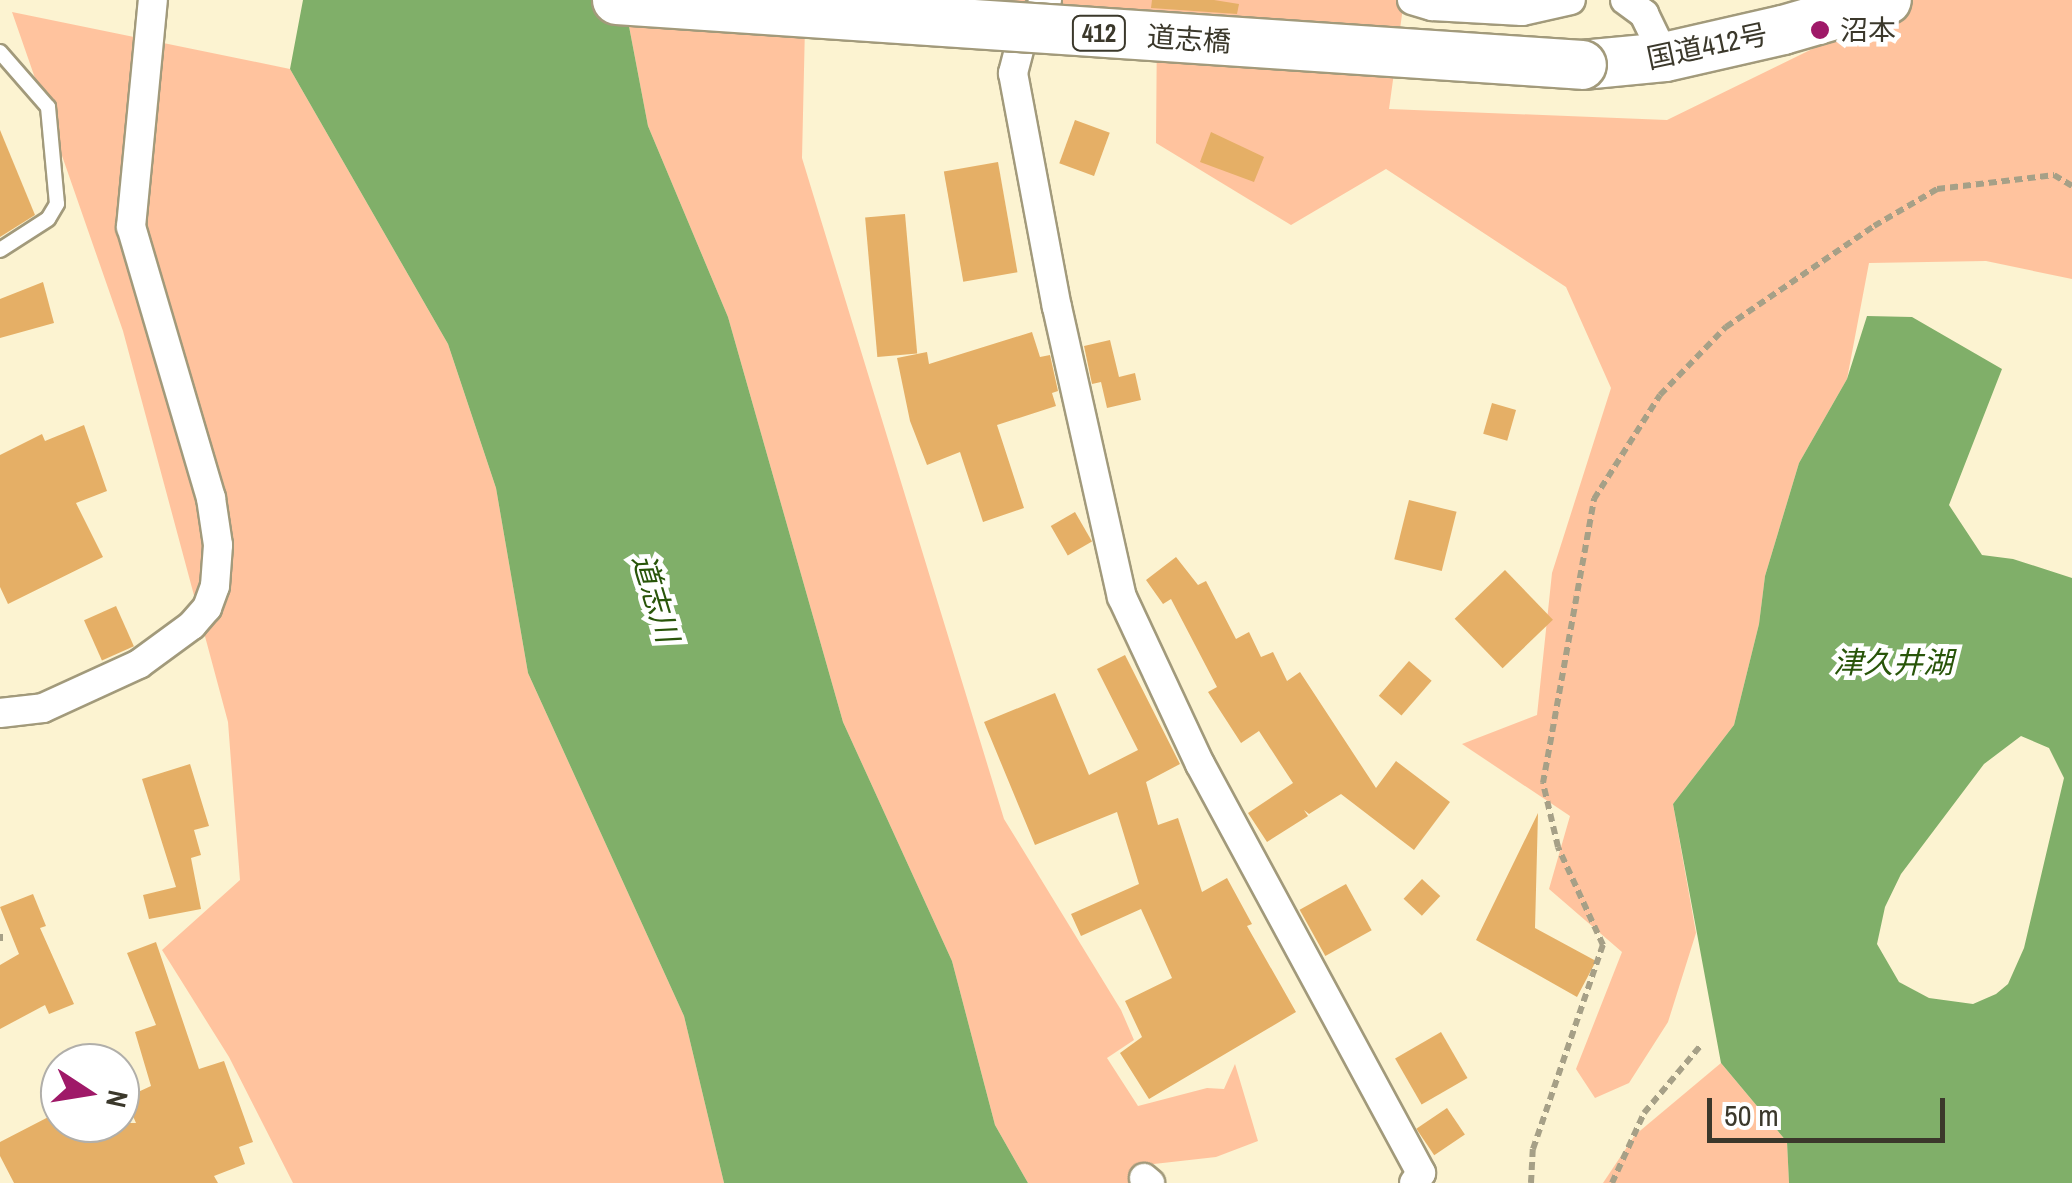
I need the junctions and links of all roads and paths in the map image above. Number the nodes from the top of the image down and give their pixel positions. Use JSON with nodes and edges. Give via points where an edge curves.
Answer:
{"nodes":[{"id":1,"x":153,"y":0,"type":"edge"},
{"id":2,"x":617,"y":0,"type":"edge"},
{"id":3,"x":1047,"y":0,"type":"edge"},
{"id":4,"x":1412,"y":0,"type":"edge"},
{"id":5,"x":1571,"y":0,"type":"edge"},
{"id":6,"x":1625,"y":0,"type":"edge"},
{"id":7,"x":1887,"y":0,"type":"edge"},
{"id":8,"x":0,"y":52,"type":"edge"},
{"id":9,"x":1665,"y":57,"type":"junction"},
{"id":10,"x":1582,"y":64,"type":"joint"},
{"id":11,"x":2072,"y":186,"type":"edge"},
{"id":12,"x":0,"y":250,"type":"edge"},
{"id":13,"x":0,"y":713,"type":"edge"},
{"id":14,"x":0,"y":934,"type":"edge"},
{"id":15,"x":0,"y":942,"type":"edge"},
{"id":16,"x":1702,"y":1044,"type":"dead end"},
{"id":17,"x":1414,"y":1183,"type":"edge"},
{"id":18,"x":1531,"y":1183,"type":"edge"},
{"id":19,"x":1612,"y":1183,"type":"edge"}],
"edges":[{"from":1,"to":13,"type":"street","via":[[131,227],[211,498],[218,545],[214,586],[192,625],[140,664],[43,708]]},
{"from":2,"to":10,"type":"highway","name":"道志橋","number":"412","bridge":true},
{"from":3,"to":17,"type":"street","via":[[1026,26],[1013,73],[1122,598],[1200,764],[1421,1172]]},
{"from":4,"to":5,"type":"street","via":[[1522,11]]},
{"from":6,"to":9,"type":"street","via":[[1644,14]]},
{"from":7,"to":9,"type":"highway","name":"国道412号","number":"412"},
{"from":8,"to":12,"type":"lane","via":[[48,106],[57,204],[48,219]]},
{"from":9,"to":10,"type":"highway","name":"国道412号","number":"412"},
{"from":11,"to":18,"type":"path","via":[[2054,174],[1937,189],[1874,226],[1726,327],[1660,395],[1594,499],[1543,783],[1558,847],[1604,945],[1533,1149]]},
{"from":14,"to":15,"type":"path"},
{"from":16,"to":19,"type":"path","via":[[1644,1113]]}]}
